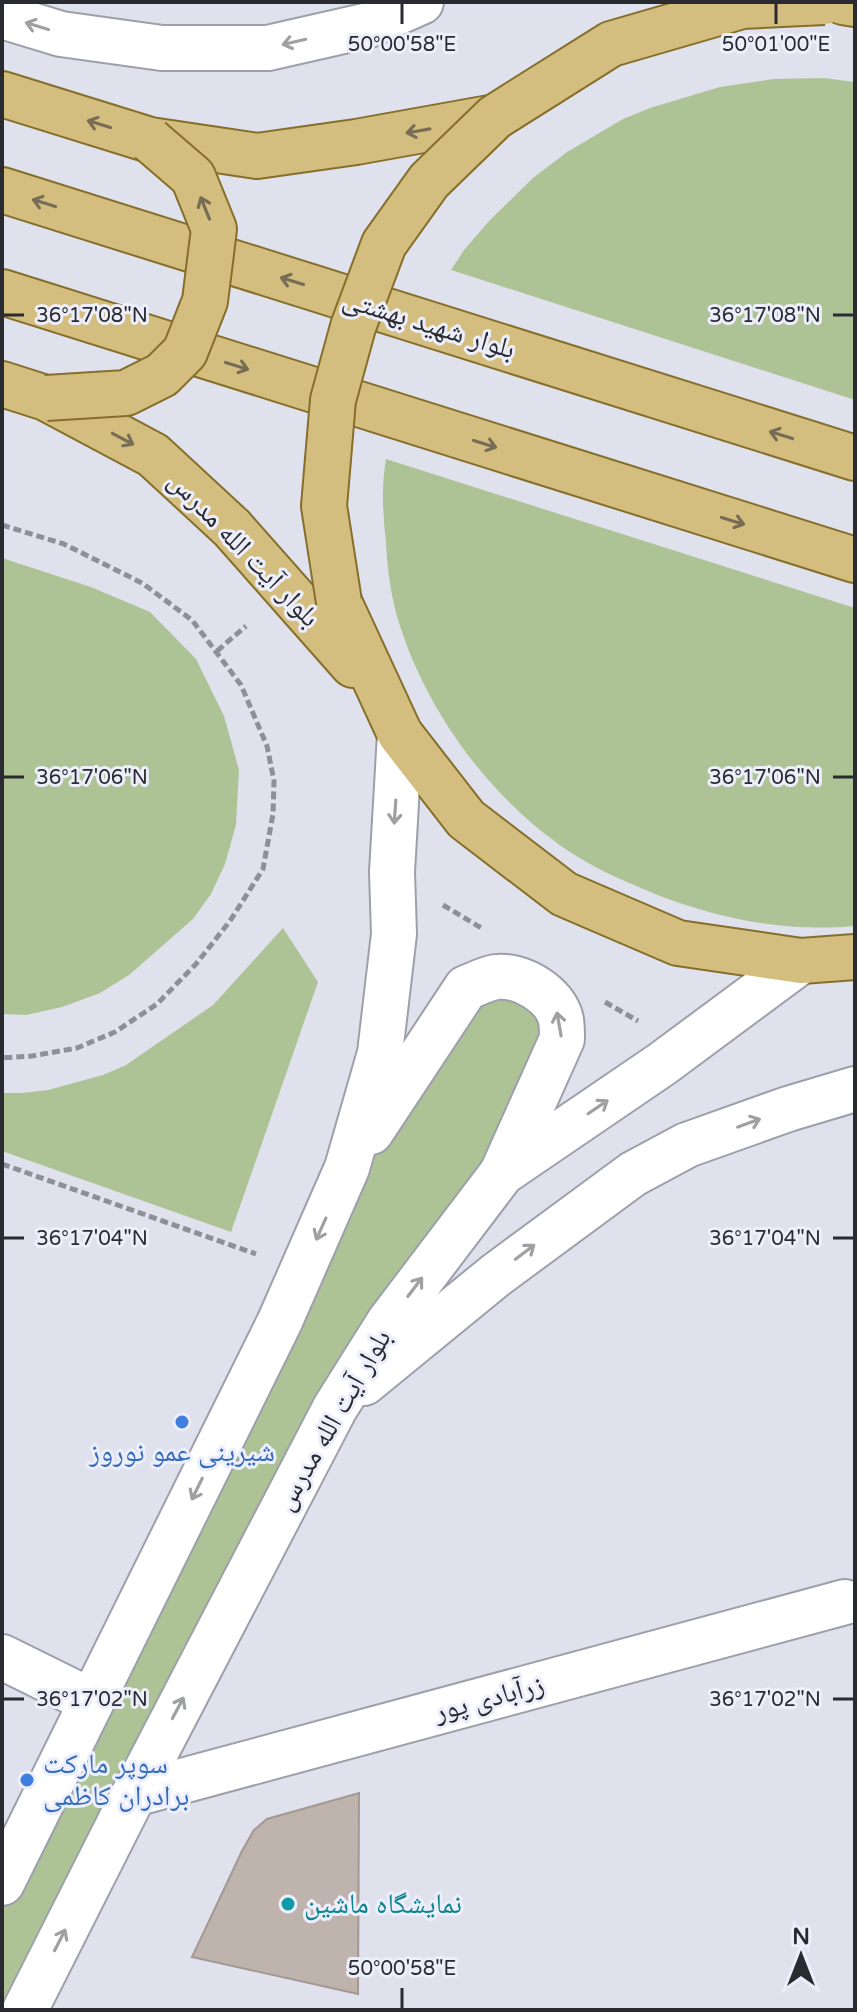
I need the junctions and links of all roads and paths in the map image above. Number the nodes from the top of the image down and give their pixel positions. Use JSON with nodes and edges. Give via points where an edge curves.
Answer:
{"nodes":[{"id":1,"x":421,"y":2,"type":"edge"},
{"id":2,"x":684,"y":2,"type":"edge"},
{"id":3,"x":824,"y":2,"type":"edge"},
{"id":4,"x":843,"y":2,"type":"edge"},
{"id":5,"x":855,"y":4,"type":"edge"},
{"id":6,"x":2,"y":16,"type":"edge"},
{"id":7,"x":611,"y":44,"type":"junction"},
{"id":8,"x":2,"y":94,"type":"edge"},
{"id":9,"x":495,"y":117,"type":"junction"},
{"id":10,"x":150,"y":140,"type":"junction"},
{"id":11,"x":2,"y":190,"type":"edge"},
{"id":12,"x":2,"y":292,"type":"edge"},
{"id":13,"x":2,"y":384,"type":"edge"},
{"id":14,"x":46,"y":398,"type":"junction"},
{"id":15,"x":855,"y":458,"type":"edge"},
{"id":16,"x":2,"y":525,"type":"edge"},
{"id":17,"x":855,"y":560,"type":"edge"},
{"id":18,"x":246,"y":626,"type":"dead end"},
{"id":19,"x":217,"y":651,"type":"junction"},
{"id":20,"x":391,"y":716,"type":"junction"},
{"id":21,"x":855,"y":957,"type":"edge"},
{"id":22,"x":801,"y":961,"type":"junction"},
{"id":23,"x":2,"y":1058,"type":"edge"},
{"id":24,"x":855,"y":1089,"type":"edge"},
{"id":25,"x":2,"y":1164,"type":"edge"},
{"id":26,"x":347,"y":1168,"type":"junction"},
{"id":27,"x":502,"y":1173,"type":"junction"},
{"id":28,"x":302,"y":1271,"type":"junction"},
{"id":29,"x":335,"y":1408,"type":"junction"},
{"id":30,"x":845,"y":1602,"type":"dead end"},
{"id":31,"x":2,"y":1657,"type":"edge"},
{"id":32,"x":91,"y":1701,"type":"junction"},
{"id":33,"x":134,"y":1794,"type":"junction"},
{"id":34,"x":2,"y":1883,"type":"edge"},
{"id":35,"x":25,"y":2010,"type":"edge"}],
"edges":[{"from":1,"to":6,"type":"main road","one_way":true,"via":[[369,25],[268,48],[162,48],[61,34]]},
{"from":2,"to":7,"type":"main road"},
{"from":3,"to":7,"type":"main road","bridge":true,"via":[[742,6]]},
{"from":4,"to":5,"type":"main road"},
{"from":7,"to":9,"type":"main road","bridge":true},
{"from":10,"to":8,"type":"main road","one_way":true},
{"from":9,"to":10,"type":"main road","one_way":true,"via":[[257,156]]},
{"from":9,"to":20,"type":"main road","bridge":true,"via":[[429,181],[384,244],[333,400],[324,506],[339,602]]},
{"from":14,"to":10,"type":"main road","one_way":true,"bridge":true,"via":[[126,393],[162,375],[185,352],[205,301],[214,229],[193,177]]},
{"from":15,"to":11,"type":"main road","name":"بلوار شهید بهشتی","one_way":true},
{"from":12,"to":17,"type":"main road","one_way":true},
{"from":13,"to":14,"type":"main road","name":"بلوار آیت الله مدرس"},
{"from":14,"to":20,"type":"main road","name":"بلوار آیت الله مدرس","one_way":true,"via":[[153,455],[232,528]]},
{"from":16,"to":19,"type":"path","via":[[64,544],[142,583],[192,620]]},
{"from":18,"to":19,"type":"path"},
{"from":19,"to":23,"type":"path","via":[[241,685],[267,746],[273,814],[263,869],[230,921],[157,1004],[115,1032],[77,1048]]},
{"from":20,"to":22,"type":"main road","via":[[466,819],[564,894],[678,943]]},
{"from":20,"to":26,"type":"main road","one_way":true,"via":[[394,934],[380,1053]]},
{"from":21,"to":22,"type":"main road"},
{"from":27,"to":22,"type":"main road","name":"بلوار آیت الله مدرس","one_way":true},
{"from":29,"to":24,"type":"main road","one_way":true,"via":[[496,1275],[633,1174],[687,1145]]},
{"from":25,"to":28,"type":"path"},
{"from":27,"to":26,"type":"main road","one_way":true,"via":[[562,1039],[561,1018],[552,1002],[531,985],[499,977],[466,988]]},
{"from":26,"to":28,"type":"main road","one_way":true},
{"from":29,"to":27,"type":"main road","name":"بلوار آیت الله مدرس","one_way":true,"via":[[389,1322]]},
{"from":28,"to":32,"type":"main road","one_way":true},
{"from":33,"to":29,"type":"main road","name":"بلوار آیت الله مدرس","one_way":true},
{"from":30,"to":33,"type":"main road","name":"زرآبادی پور"},
{"from":31,"to":32,"type":"main road"},
{"from":32,"to":34,"type":"main road"},
{"from":35,"to":33,"type":"main road","name":"بلوار آیت الله مدرس","one_way":true}]}
